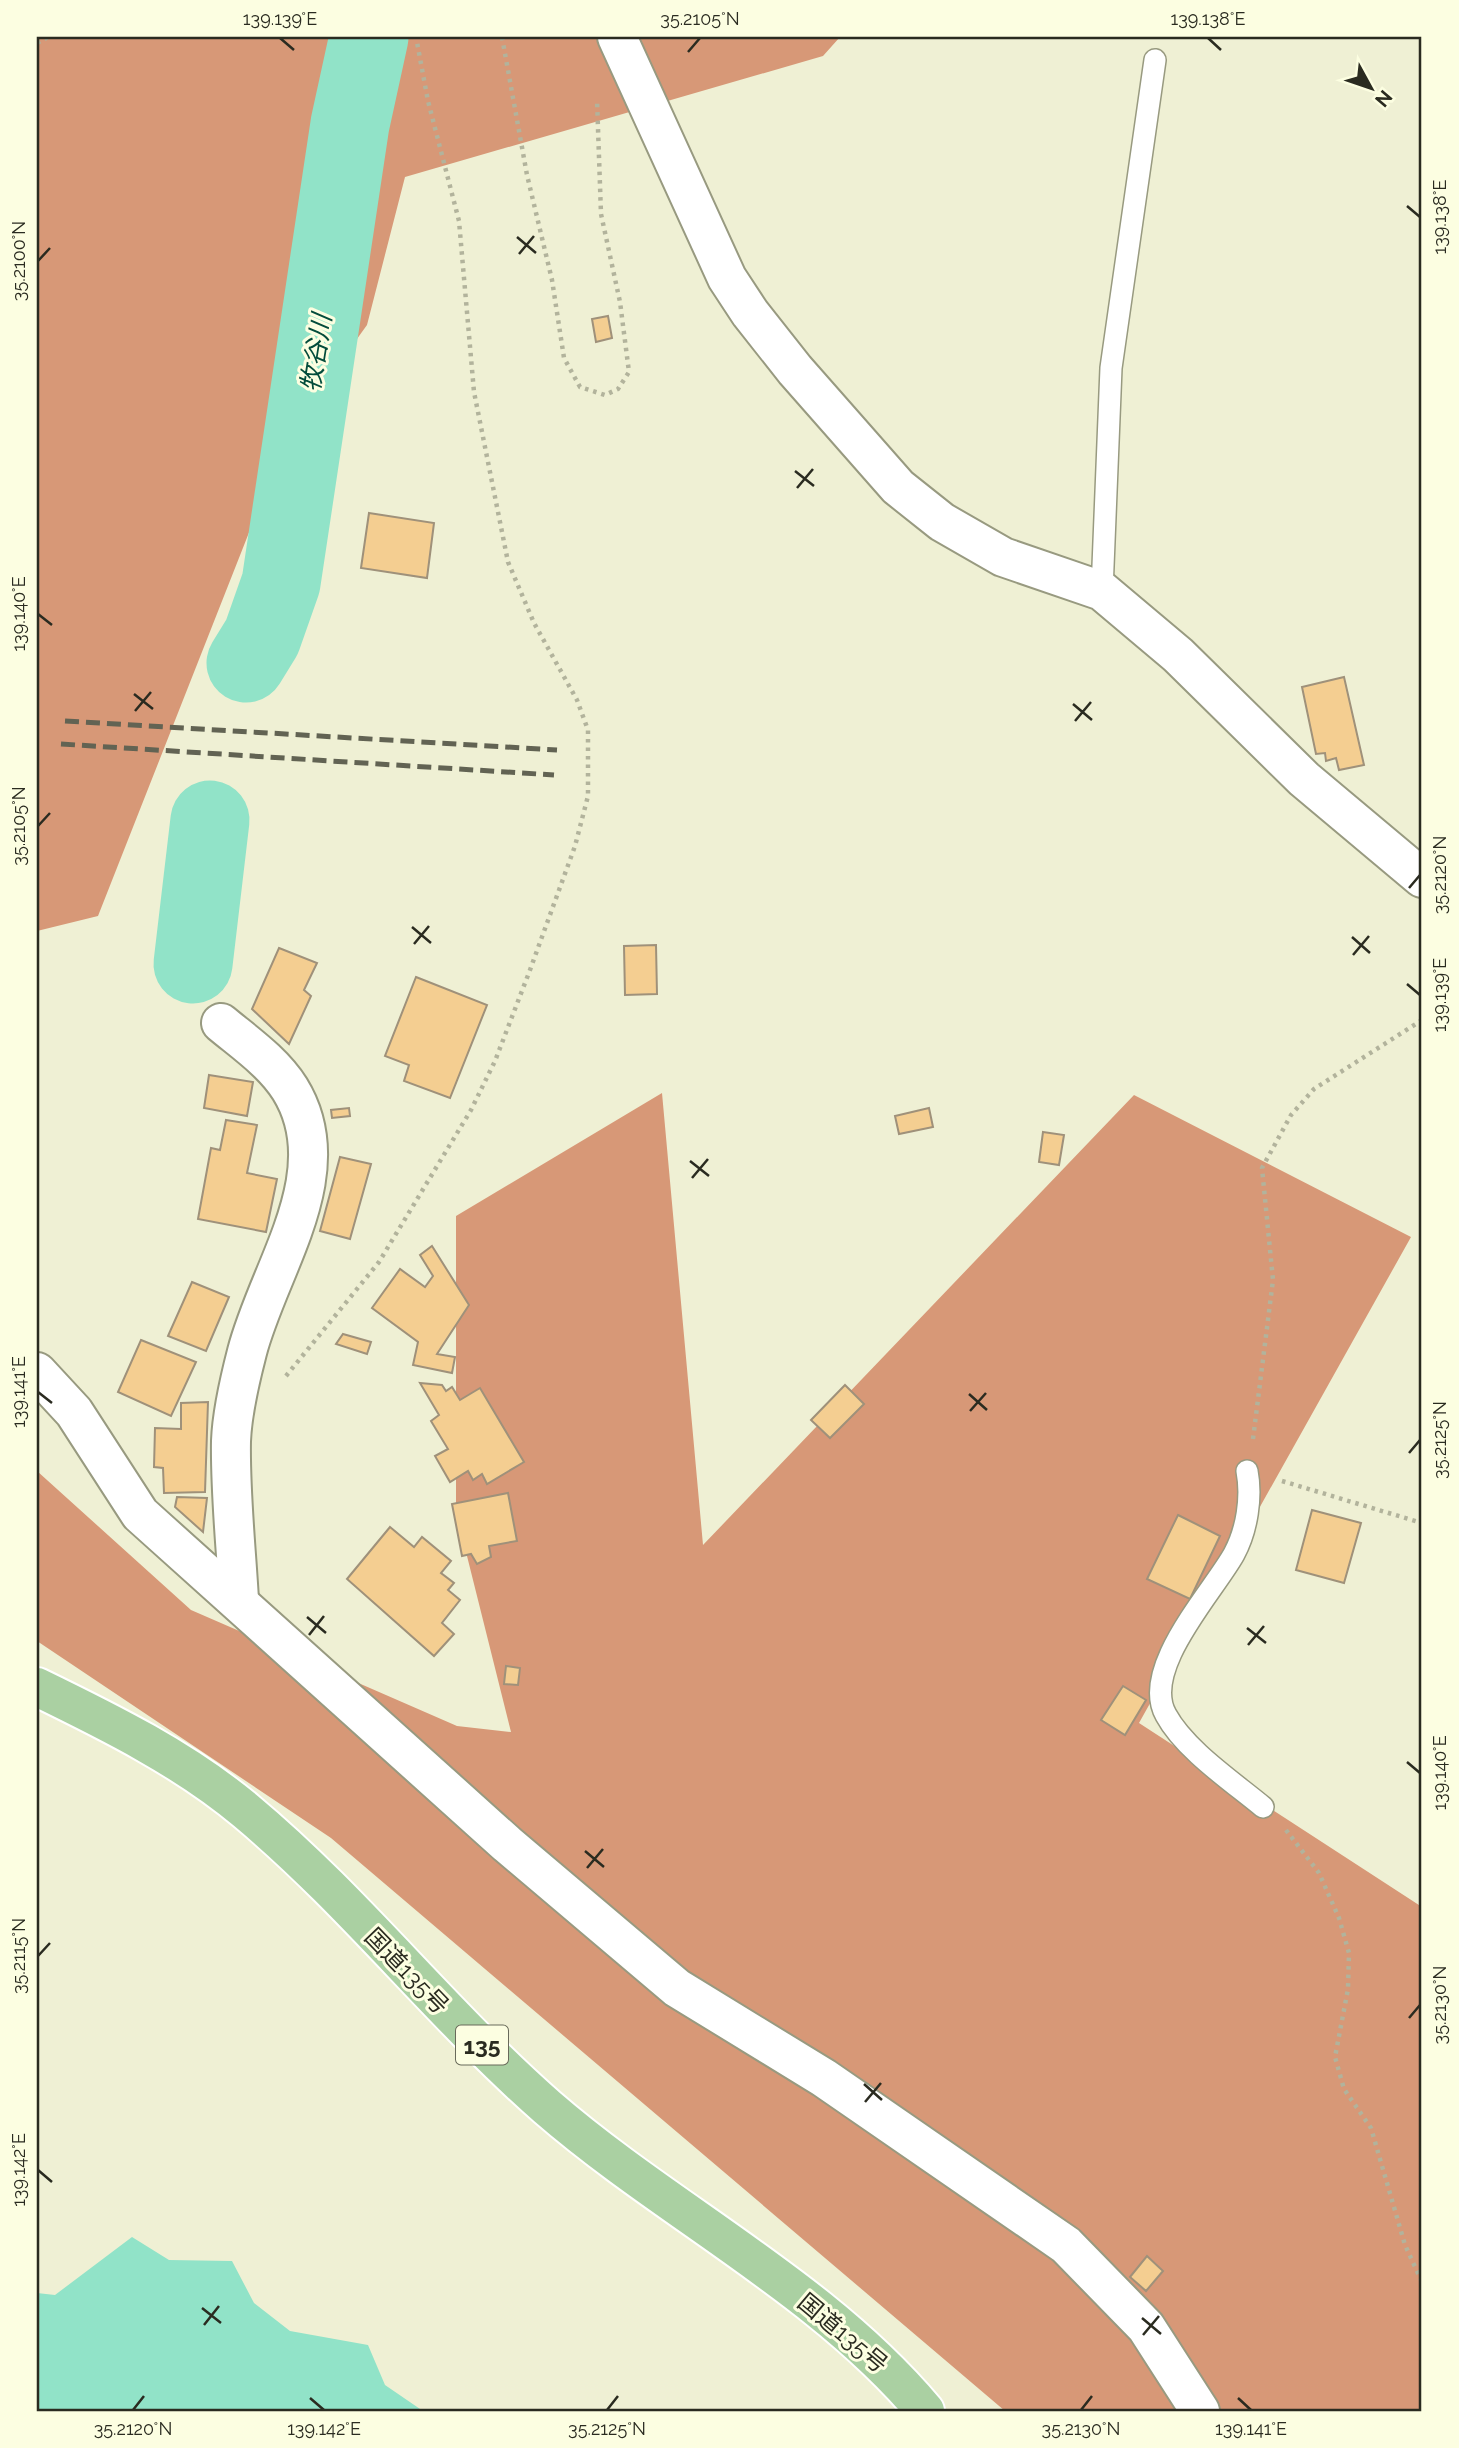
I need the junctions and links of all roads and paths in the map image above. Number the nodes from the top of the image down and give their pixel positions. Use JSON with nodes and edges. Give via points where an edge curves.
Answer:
{"nodes":[{"id":1,"x":48,"y":37,"type":"edge"},
{"id":2,"x":416,"y":37,"type":"edge"},
{"id":3,"x":502,"y":37,"type":"edge"},
{"id":4,"x":617,"y":37,"type":"edge"},
{"id":5,"x":37,"y":43,"type":"edge"},
{"id":6,"x":1155,"y":60,"type":"dead end"},
{"id":7,"x":597,"y":98,"type":"dead end"},
{"id":8,"x":1102,"y":591,"type":"junction"},
{"id":9,"x":1422,"y":878,"type":"edge"},
{"id":10,"x":1422,"y":1020,"type":"edge"},
{"id":11,"x":221,"y":1023,"type":"dead end"},
{"id":12,"x":37,"y":1371,"type":"edge"},
{"id":13,"x":279,"y":1384,"type":"dead end"},
{"id":14,"x":1247,"y":1471,"type":"junction"},
{"id":15,"x":1422,"y":1523,"type":"edge"},
{"id":16,"x":239,"y":1600,"type":"junction"},
{"id":17,"x":37,"y":1688,"type":"edge"},
{"id":18,"x":1263,"y":1807,"type":"joint"},
{"id":19,"x":1422,"y":2282,"type":"edge"},
{"id":20,"x":925,"y":2411,"type":"edge"},
{"id":21,"x":1200,"y":2411,"type":"edge"}],
"edges":[{"from":1,"to":5,"type":"path"},
{"from":2,"to":13,"type":"path","via":[[458,221],[474,392],[508,562],[588,730],[588,796],[530,970],[471,1110],[379,1262]]},
{"from":3,"to":7,"type":"path","via":[[564,358],[580,387],[605,395],[618,389],[629,372],[601,214]]},
{"from":4,"to":8,"type":"street","via":[[727,278],[851,438],[898,487],[942,522],[1003,557]]},
{"from":6,"to":8,"type":"lane","via":[[1111,368]]},
{"from":8,"to":9,"type":"street","via":[[1178,655],[1304,779]]},
{"from":10,"to":14,"type":"path","via":[[1314,1089],[1291,1115],[1262,1168],[1273,1280]]},
{"from":11,"to":16,"type":"street","via":[[263,1057],[290,1089],[307,1127],[310,1163],[297,1213],[247,1351],[231,1438]]},
{"from":12,"to":16,"type":"street","via":[[74,1412],[140,1514]]},
{"from":14,"to":15,"type":"path"},
{"from":14,"to":18,"type":"lane","via":[[1252,1494],[1235,1552],[1170,1654],[1161,1689],[1165,1714],[1180,1732]]},
{"from":16,"to":21,"type":"street","via":[[507,1844],[677,1988],[824,2078],[1066,2245],[1146,2328]]},
{"from":17,"to":20,"type":"highway","name":"国道135号","number":"135","via":[[176,1762],[245,1810],[547,2107],[807,2301],[892,2374]]},
{"from":18,"to":19,"type":"path","via":[[1320,1873],[1339,1918],[1349,1953],[1348,1989],[1335,2057],[1344,2089],[1371,2128],[1405,2245]]}]}
